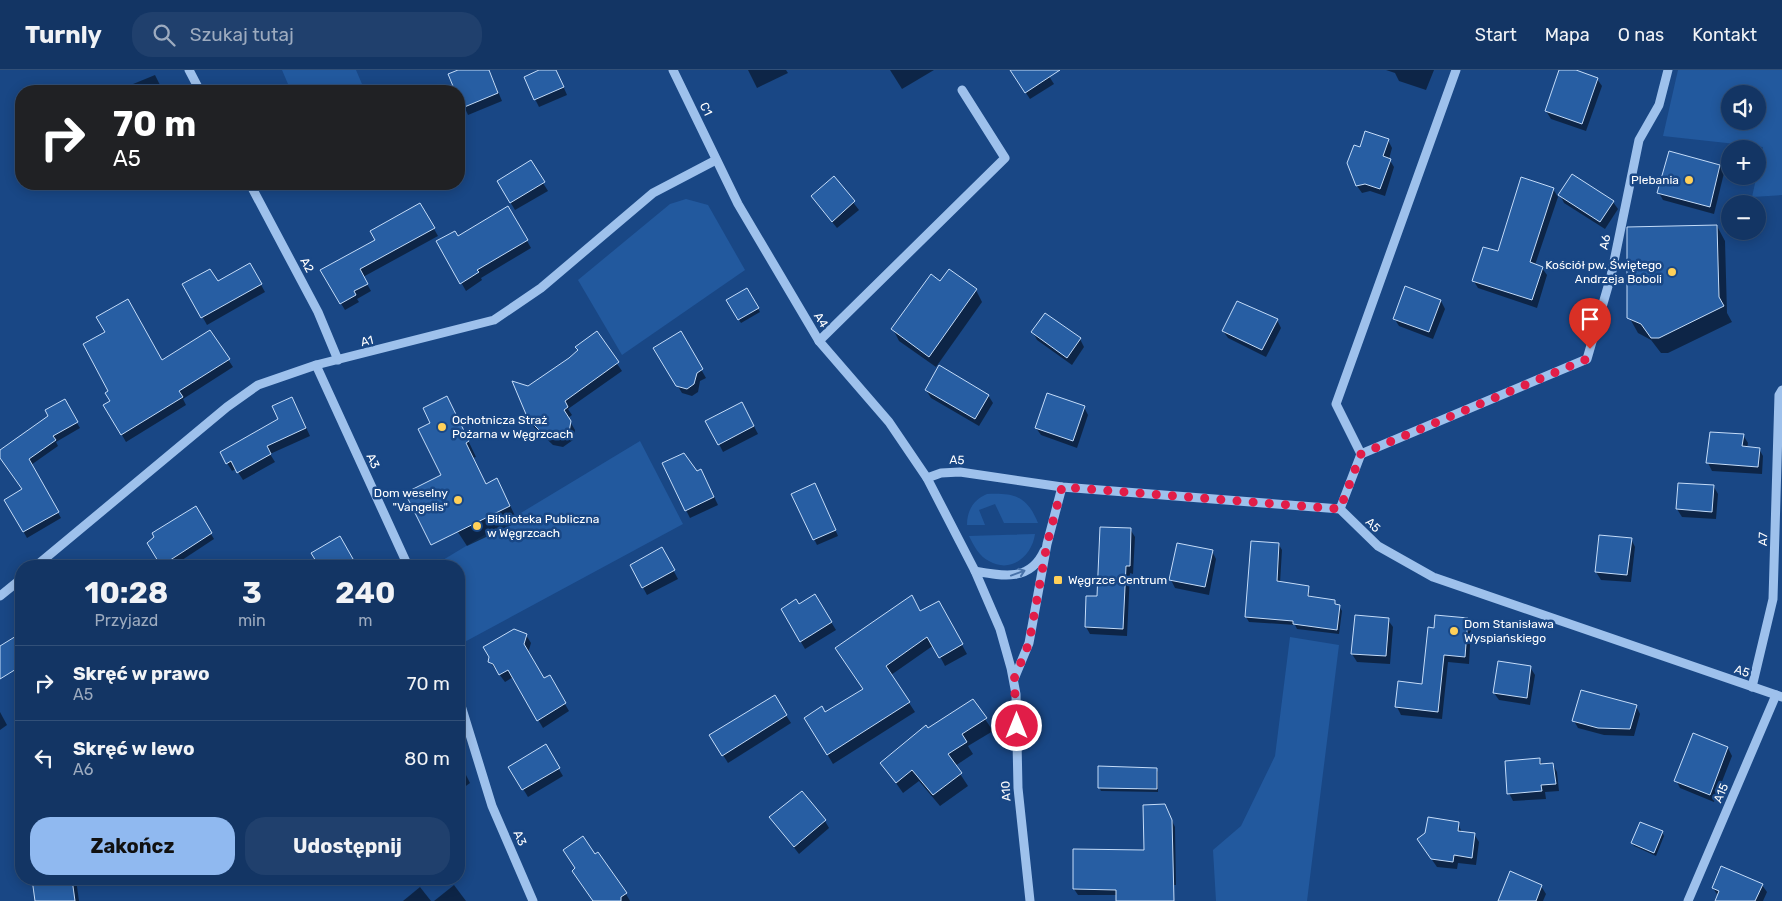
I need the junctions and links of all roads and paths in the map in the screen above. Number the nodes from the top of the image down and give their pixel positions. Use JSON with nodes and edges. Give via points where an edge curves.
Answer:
{"nodes":[{"id":1,"x":189,"y":70,"type":"edge"},
{"id":2,"x":673,"y":70,"type":"edge"},
{"id":3,"x":1456,"y":70,"type":"edge"},
{"id":4,"x":1668,"y":70,"type":"edge"},
{"id":5,"x":197,"y":85,"type":"edge"},
{"id":6,"x":962,"y":90,"type":"dead end"},
{"id":7,"x":716,"y":160,"type":"junction"},
{"id":8,"x":253,"y":190,"type":"edge"},
{"id":9,"x":819,"y":341,"type":"junction"},
{"id":10,"x":338,"y":360,"type":"junction"},
{"id":11,"x":316,"y":365,"type":"junction"},
{"id":12,"x":1782,"y":390,"type":"edge"},
{"id":13,"x":1361,"y":454,"type":"junction"},
{"id":14,"x":927,"y":478,"type":"junction"},
{"id":15,"x":1062,"y":487,"type":"junction"},
{"id":16,"x":1340,"y":509,"type":"junction"},
{"id":17,"x":1047,"y":544,"type":"junction"},
{"id":18,"x":43,"y":560,"type":"edge"},
{"id":19,"x":405,"y":560,"type":"edge"},
{"id":20,"x":975,"y":571,"type":"junction"},
{"id":21,"x":15,"y":584,"type":"edge"},
{"id":22,"x":0,"y":596,"type":"edge"},
{"id":23,"x":1014,"y":679,"type":"junction"},
{"id":24,"x":1752,"y":688,"type":"junction"},
{"id":25,"x":1779,"y":696,"type":"edge"},
{"id":26,"x":465,"y":718,"type":"edge"},
{"id":27,"x":533,"y":901,"type":"edge"},
{"id":28,"x":1030,"y":901,"type":"edge"},
{"id":29,"x":1688,"y":901,"type":"edge"}],
"edges":[{"from":1,"to":5,"type":"street"},
{"from":2,"to":7,"type":"street","name":"C1"},
{"from":3,"to":13,"type":"street","via":[[1336,404]]},
{"from":4,"to":13,"type":"street","name":"A6","via":[[1659,105],[1639,140],[1611,276],[1587,359]]},
{"from":6,"to":9,"type":"street","via":[[1005,158]]},
{"from":7,"to":9,"type":"street","name":"A4"},
{"from":7,"to":10,"type":"street","name":"A1","via":[[653,193],[541,288],[494,320]]},
{"from":8,"to":10,"type":"street","name":"A2","via":[[318,312]]},
{"from":9,"to":14,"type":"street","name":"A4","via":[[889,422]]},
{"from":10,"to":11,"type":"street","name":"A1"},
{"from":11,"to":18,"type":"street","name":"A1","via":[[258,385],[227,407]]},
{"from":11,"to":19,"type":"street","name":"A3"},
{"from":12,"to":24,"type":"street","name":"A7","via":[[1779,395],[1773,599]]},
{"from":13,"to":16,"type":"street"},
{"from":14,"to":15,"type":"street","name":"A5","via":[[960,472]]},
{"from":14,"to":20,"type":"street","name":"A10"},
{"from":15,"to":16,"type":"street","name":"A5"},
{"from":15,"to":17,"type":"street","name":"A10"},
{"from":16,"to":24,"type":"street","name":"A5","via":[[1378,546],[1432,577]]},
{"from":20,"to":17,"type":"street","name":"A10","one_way":true,"via":[[998,576],[1015,575],[1035,563]]},
{"from":17,"to":23,"type":"street","name":"A10","via":[[1029,643]]},
{"from":20,"to":23,"type":"street","name":"A10","via":[[1000,629]]},
{"from":21,"to":22,"type":"street"},
{"from":23,"to":28,"type":"street","name":"A10","via":[[1018,788]]},
{"from":24,"to":25,"type":"street","name":"A5"},
{"from":25,"to":29,"type":"street","name":"A15"},
{"from":26,"to":27,"type":"street","name":"A3","via":[[492,806]]}]}
